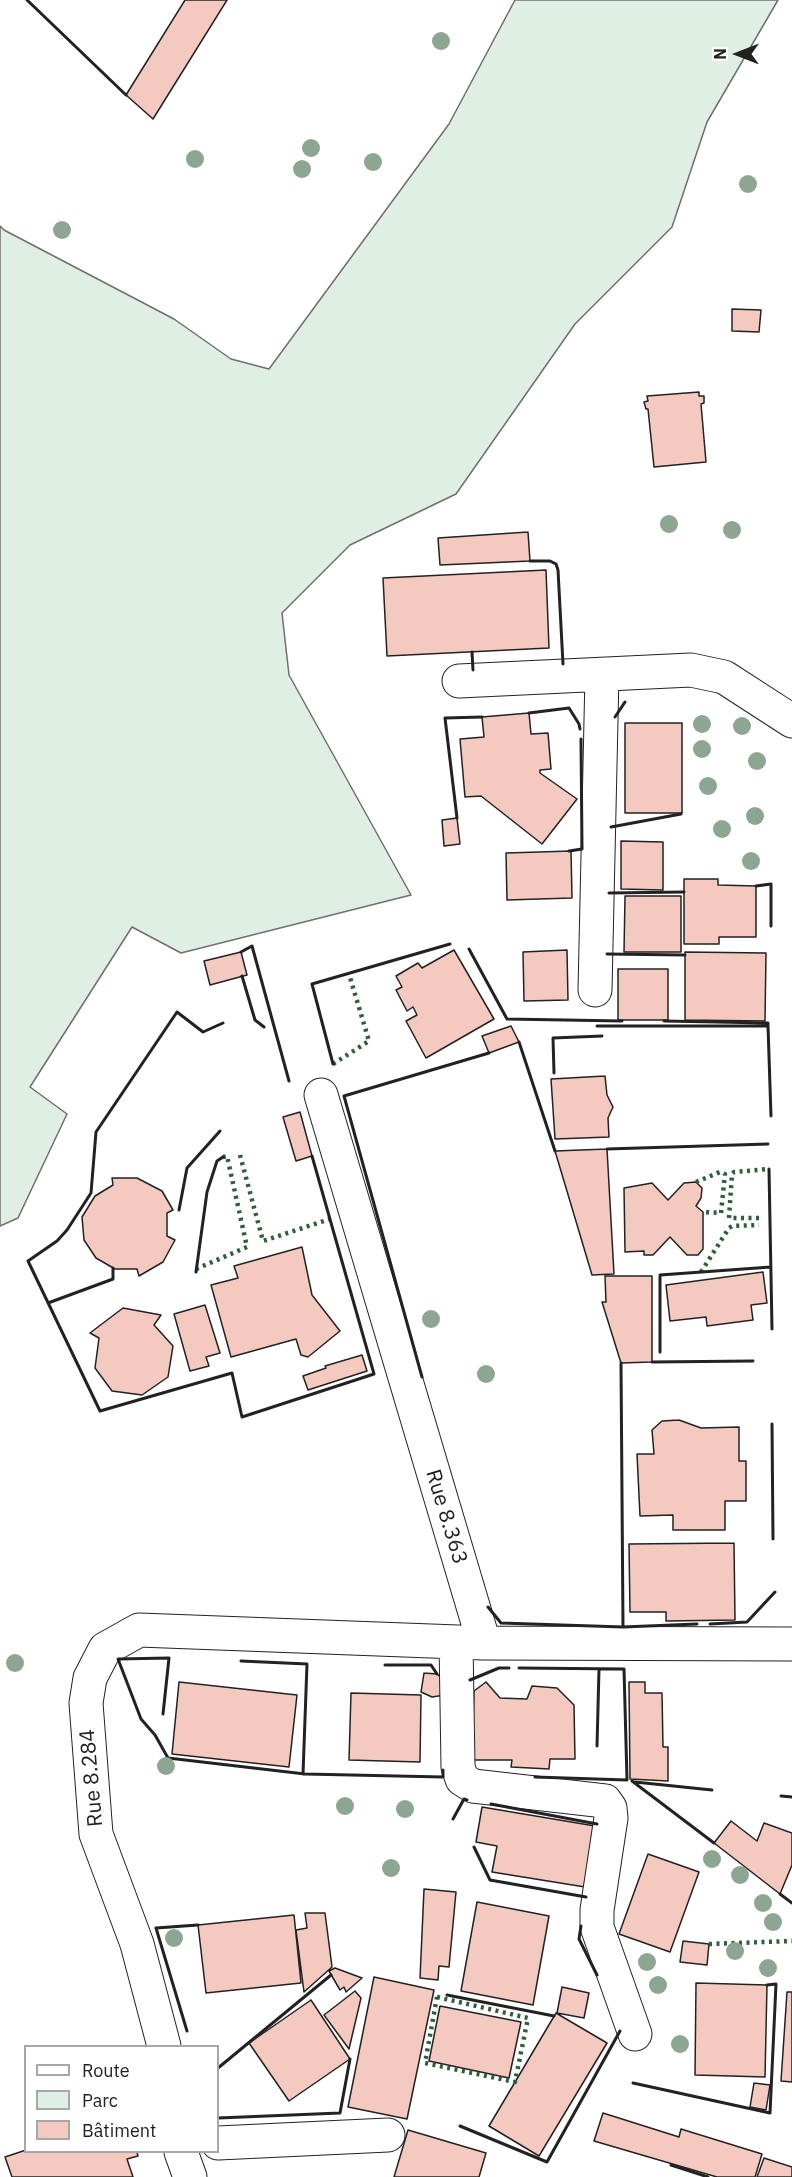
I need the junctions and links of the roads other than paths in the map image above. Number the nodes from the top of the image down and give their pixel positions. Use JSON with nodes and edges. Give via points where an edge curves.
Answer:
{"nodes":[{"id":1,"x":602,"y":675,"type":"junction"},
{"id":2,"x":459,"y":681,"type":"dead end"},
{"id":3,"x":792,"y":721,"type":"edge"},
{"id":4,"x":595,"y":990,"type":"dead end"},
{"id":5,"x":321,"y":1095,"type":"dead end"},
{"id":6,"x":470,"y":1642,"type":"junction"},
{"id":7,"x":792,"y":1644,"type":"edge"},
{"id":8,"x":635,"y":2034,"type":"dead end"},
{"id":9,"x":164,"y":2045,"type":"edge"},
{"id":10,"x":388,"y":2135,"type":"dead end"},
{"id":11,"x":219,"y":2143,"type":"edge"},
{"id":12,"x":182,"y":2153,"type":"edge"},
{"id":13,"x":190,"y":2177,"type":"edge"}],
"edges":[{"from":1,"to":2,"type":"street"},
{"from":1,"to":3,"type":"street","via":[[707,672],[724,677]]},
{"from":1,"to":4,"type":"street"},
{"from":5,"to":6,"type":"street","name":"Rue 8.363"},
{"from":6,"to":7,"type":"street"},
{"from":6,"to":8,"type":"street","name":"Rue 8.363","via":[[458,1767],[462,1779],[473,1786],[605,1802],[610,1808],[597,1927]]},
{"from":6,"to":9,"type":"street","name":"Rue 8.284","via":[[139,1630],[105,1649],[90,1678],[86,1703],[96,1834],[137,1944]]},
{"from":10,"to":11,"type":"street"},
{"from":12,"to":13,"type":"street"}]}
